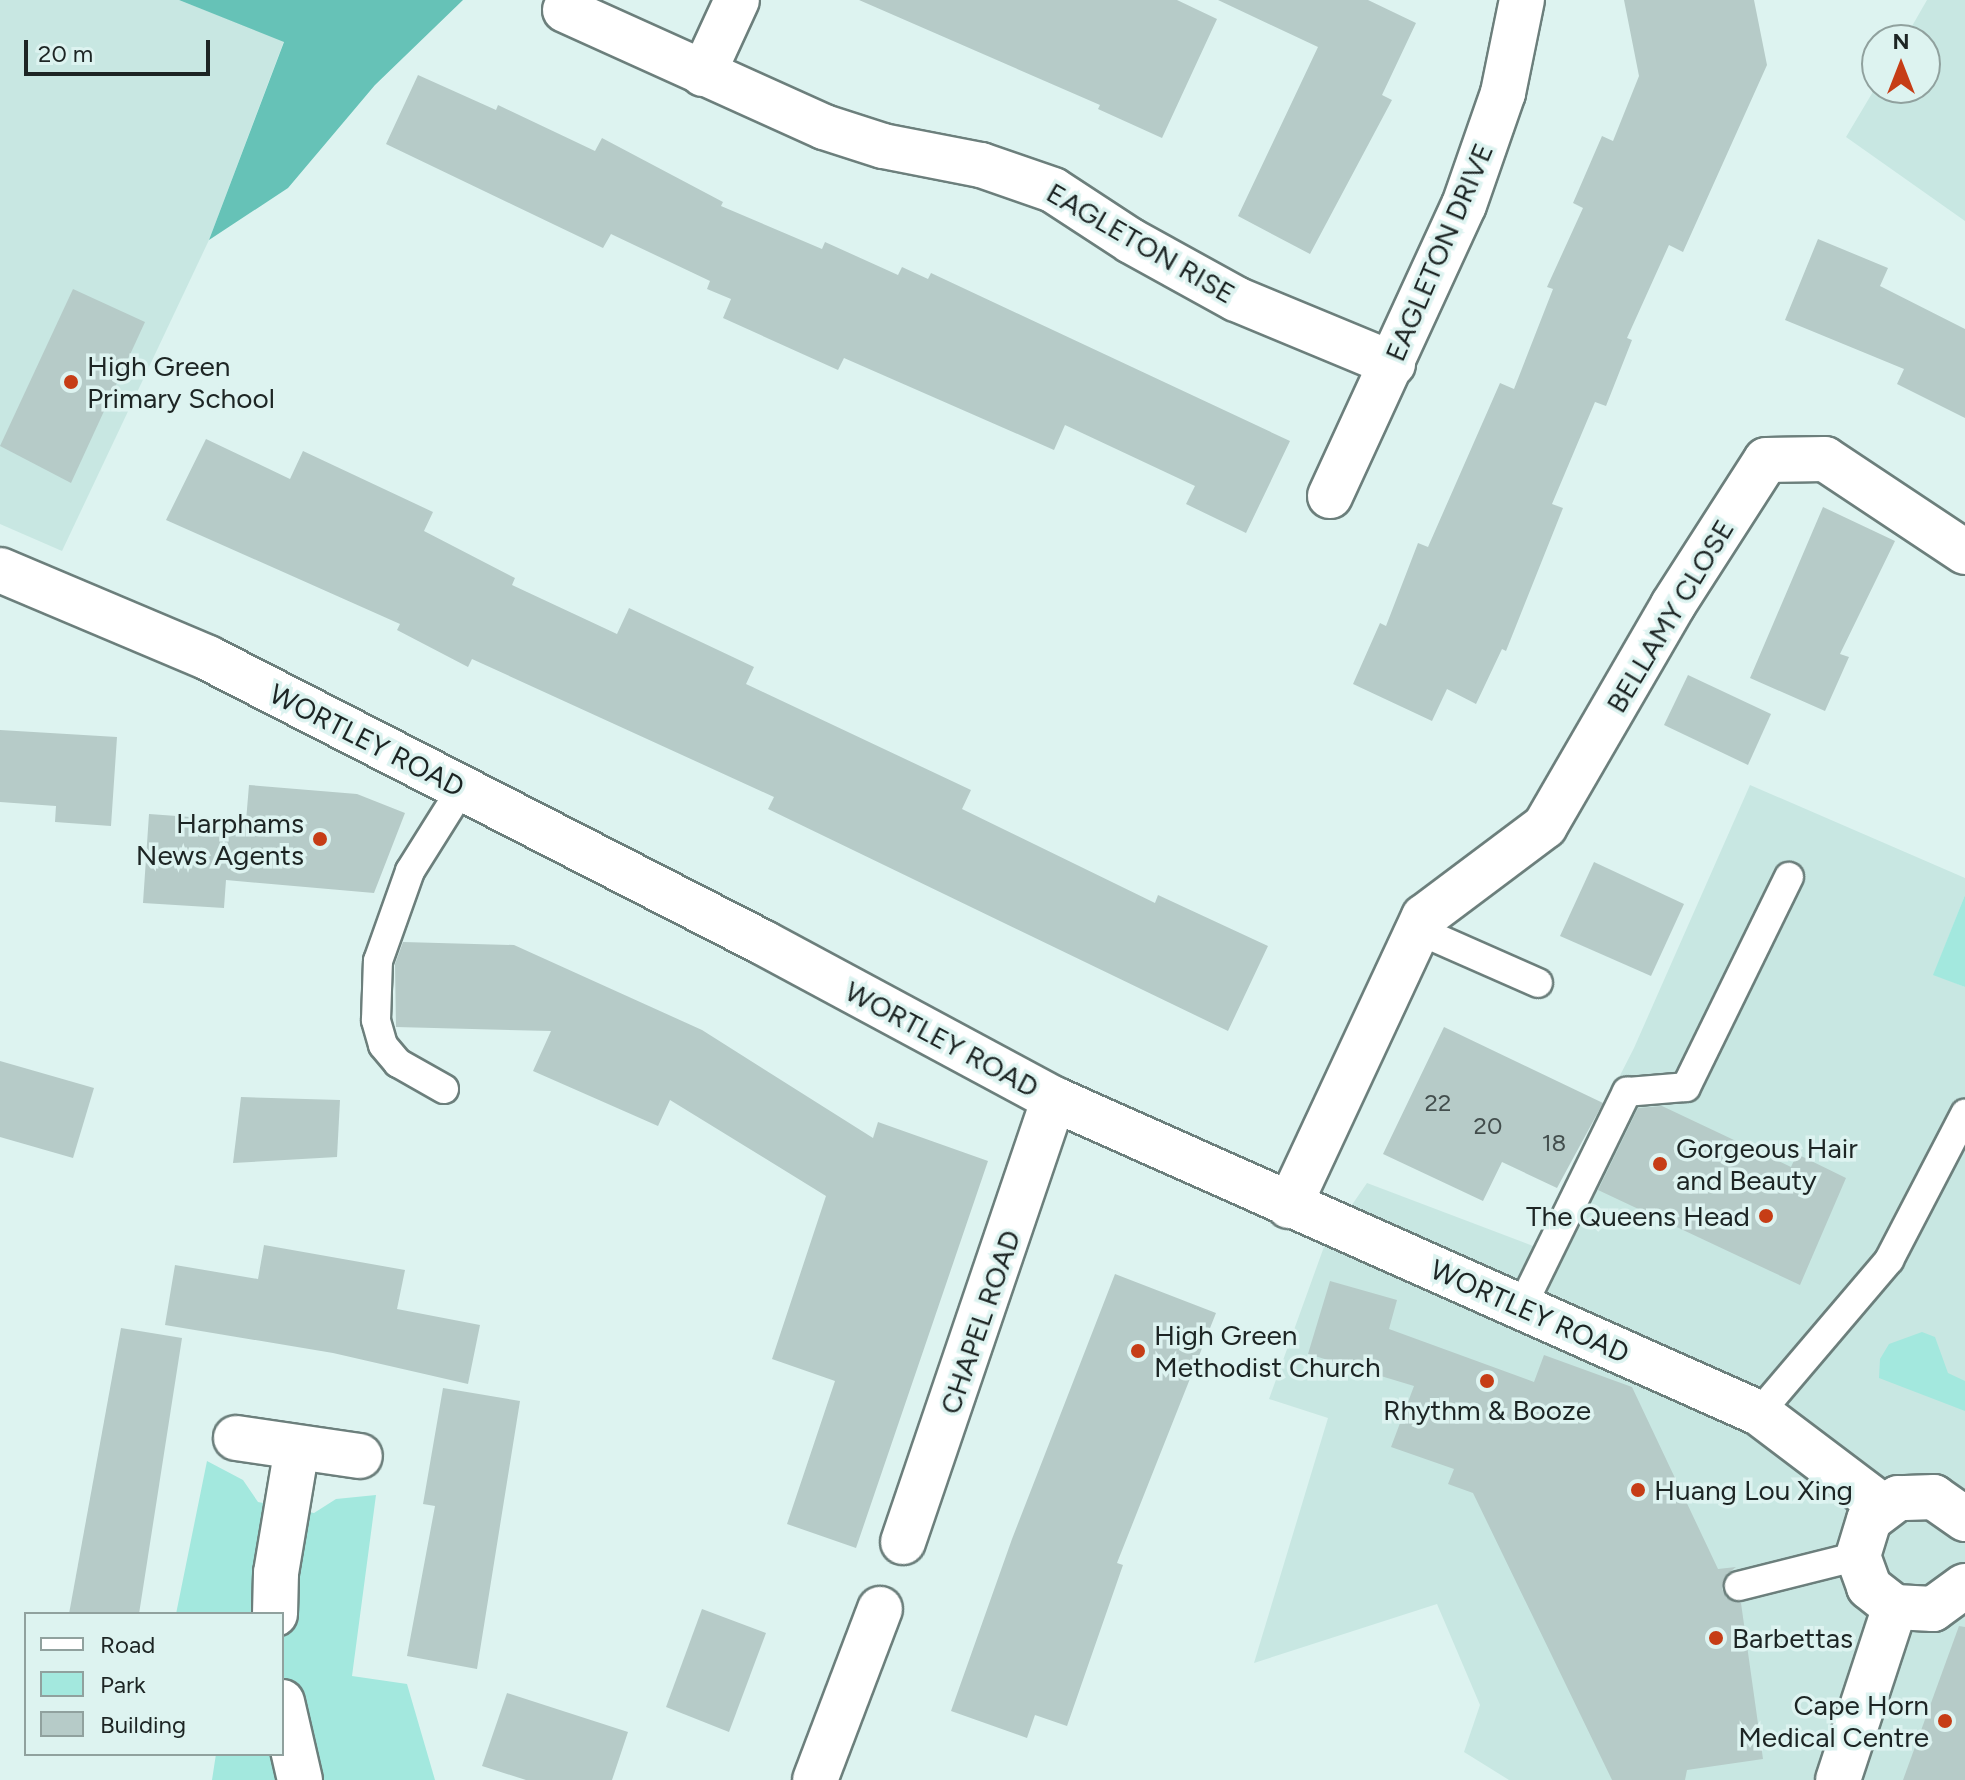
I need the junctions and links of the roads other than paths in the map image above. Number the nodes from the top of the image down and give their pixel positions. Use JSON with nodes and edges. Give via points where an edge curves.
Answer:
{"nodes":[{"id":1,"x":737,"y":0,"type":"edge"},
{"id":2,"x":1522,"y":0,"type":"edge"},
{"id":3,"x":565,"y":10,"type":"dead end"},
{"id":4,"x":703,"y":74,"type":"junction"},
{"id":5,"x":1393,"y":364,"type":"junction"},
{"id":6,"x":1330,"y":496,"type":"dead end"},
{"id":7,"x":1965,"y":552,"type":"edge"},
{"id":8,"x":0,"y":570,"type":"edge"},
{"id":9,"x":462,"y":788,"type":"junction"},
{"id":10,"x":1789,"y":877,"type":"dead end"},
{"id":11,"x":1418,"y":930,"type":"junction"},
{"id":12,"x":1538,"y":983,"type":"dead end"},
{"id":13,"x":444,"y":1089,"type":"dead end"},
{"id":14,"x":1054,"y":1099,"type":"junction"},
{"id":15,"x":1965,"y":1114,"type":"edge"},
{"id":16,"x":1289,"y":1206,"type":"junction"},
{"id":17,"x":1521,"y":1308,"type":"junction"},
{"id":18,"x":1759,"y":1413,"type":"junction"},
{"id":19,"x":236,"y":1438,"type":"dead end"},
{"id":20,"x":297,"y":1448,"type":"junction"},
{"id":21,"x":360,"y":1456,"type":"dead end"},
{"id":22,"x":1882,"y":1506,"type":"junction"},
{"id":23,"x":1965,"y":1519,"type":"edge"},
{"id":24,"x":903,"y":1542,"type":"dead end"},
{"id":25,"x":1858,"y":1556,"type":"junction"},
{"id":26,"x":1739,"y":1586,"type":"dead end"},
{"id":27,"x":1965,"y":1586,"type":"edge"},
{"id":28,"x":1895,"y":1607,"type":"junction"},
{"id":29,"x":880,"y":1609,"type":"dead end"},
{"id":30,"x":275,"y":1612,"type":"edge"},
{"id":31,"x":284,"y":1711,"type":"edge"},
{"id":32,"x":300,"y":1780,"type":"edge"},
{"id":33,"x":815,"y":1780,"type":"edge"},
{"id":34,"x":1838,"y":1780,"type":"edge"}],
"edges":[{"from":1,"to":4,"type":"street"},
{"from":2,"to":5,"type":"street","name":"EAGLETON DRIVE","via":[[1503,93],[1469,191]]},
{"from":3,"to":4,"type":"street","name":"EAGLETON RISE"},
{"from":4,"to":5,"type":"street","name":"EAGLETON RISE","via":[[868,142],[981,165],[1053,190],[1236,299]]},
{"from":5,"to":6,"type":"street","name":"EAGLETON DRIVE"},
{"from":7,"to":11,"type":"street","name":"BELLAMY CLOSE","via":[[1825,459],[1766,460],[1673,605],[1545,826],[1424,917]]},
{"from":8,"to":9,"type":"street","name":"WORTLEY ROAD","via":[[208,658]]},
{"from":9,"to":13,"type":"lane","via":[[410,871],[378,961],[376,1020],[383,1045],[398,1063]]},
{"from":9,"to":14,"type":"street","name":"WORTLEY ROAD"},
{"from":10,"to":17,"type":"lane","via":[[1686,1087],[1627,1092]]},
{"from":11,"to":12,"type":"lane"},
{"from":11,"to":16,"type":"street","name":"BELLAMY CLOSE"},
{"from":14,"to":16,"type":"street","name":"WORTLEY ROAD"},
{"from":14,"to":24,"type":"street","name":"CHAPEL ROAD"},
{"from":15,"to":18,"type":"lane","via":[[1889,1260]]},
{"from":16,"to":17,"type":"street","name":"WORTLEY ROAD"},
{"from":17,"to":18,"type":"street","name":"WORTLEY ROAD"},
{"from":18,"to":22,"type":"street","name":"WORTLEY ROAD"},
{"from":19,"to":20,"type":"street"},
{"from":20,"to":21,"type":"street"},
{"from":20,"to":30,"type":"street","via":[[276,1573]]},
{"from":22,"to":23,"type":"street","via":[[1916,1495],[1934,1497]]},
{"from":22,"to":25,"type":"street","via":[[1869,1520]]},
{"from":25,"to":26,"type":"lane"},
{"from":25,"to":28,"type":"street","via":[[1869,1587]]},
{"from":27,"to":28,"type":"street","via":[[1933,1609]]},
{"from":28,"to":34,"type":"street"},
{"from":29,"to":33,"type":"street"},
{"from":31,"to":32,"type":"street"}]}
